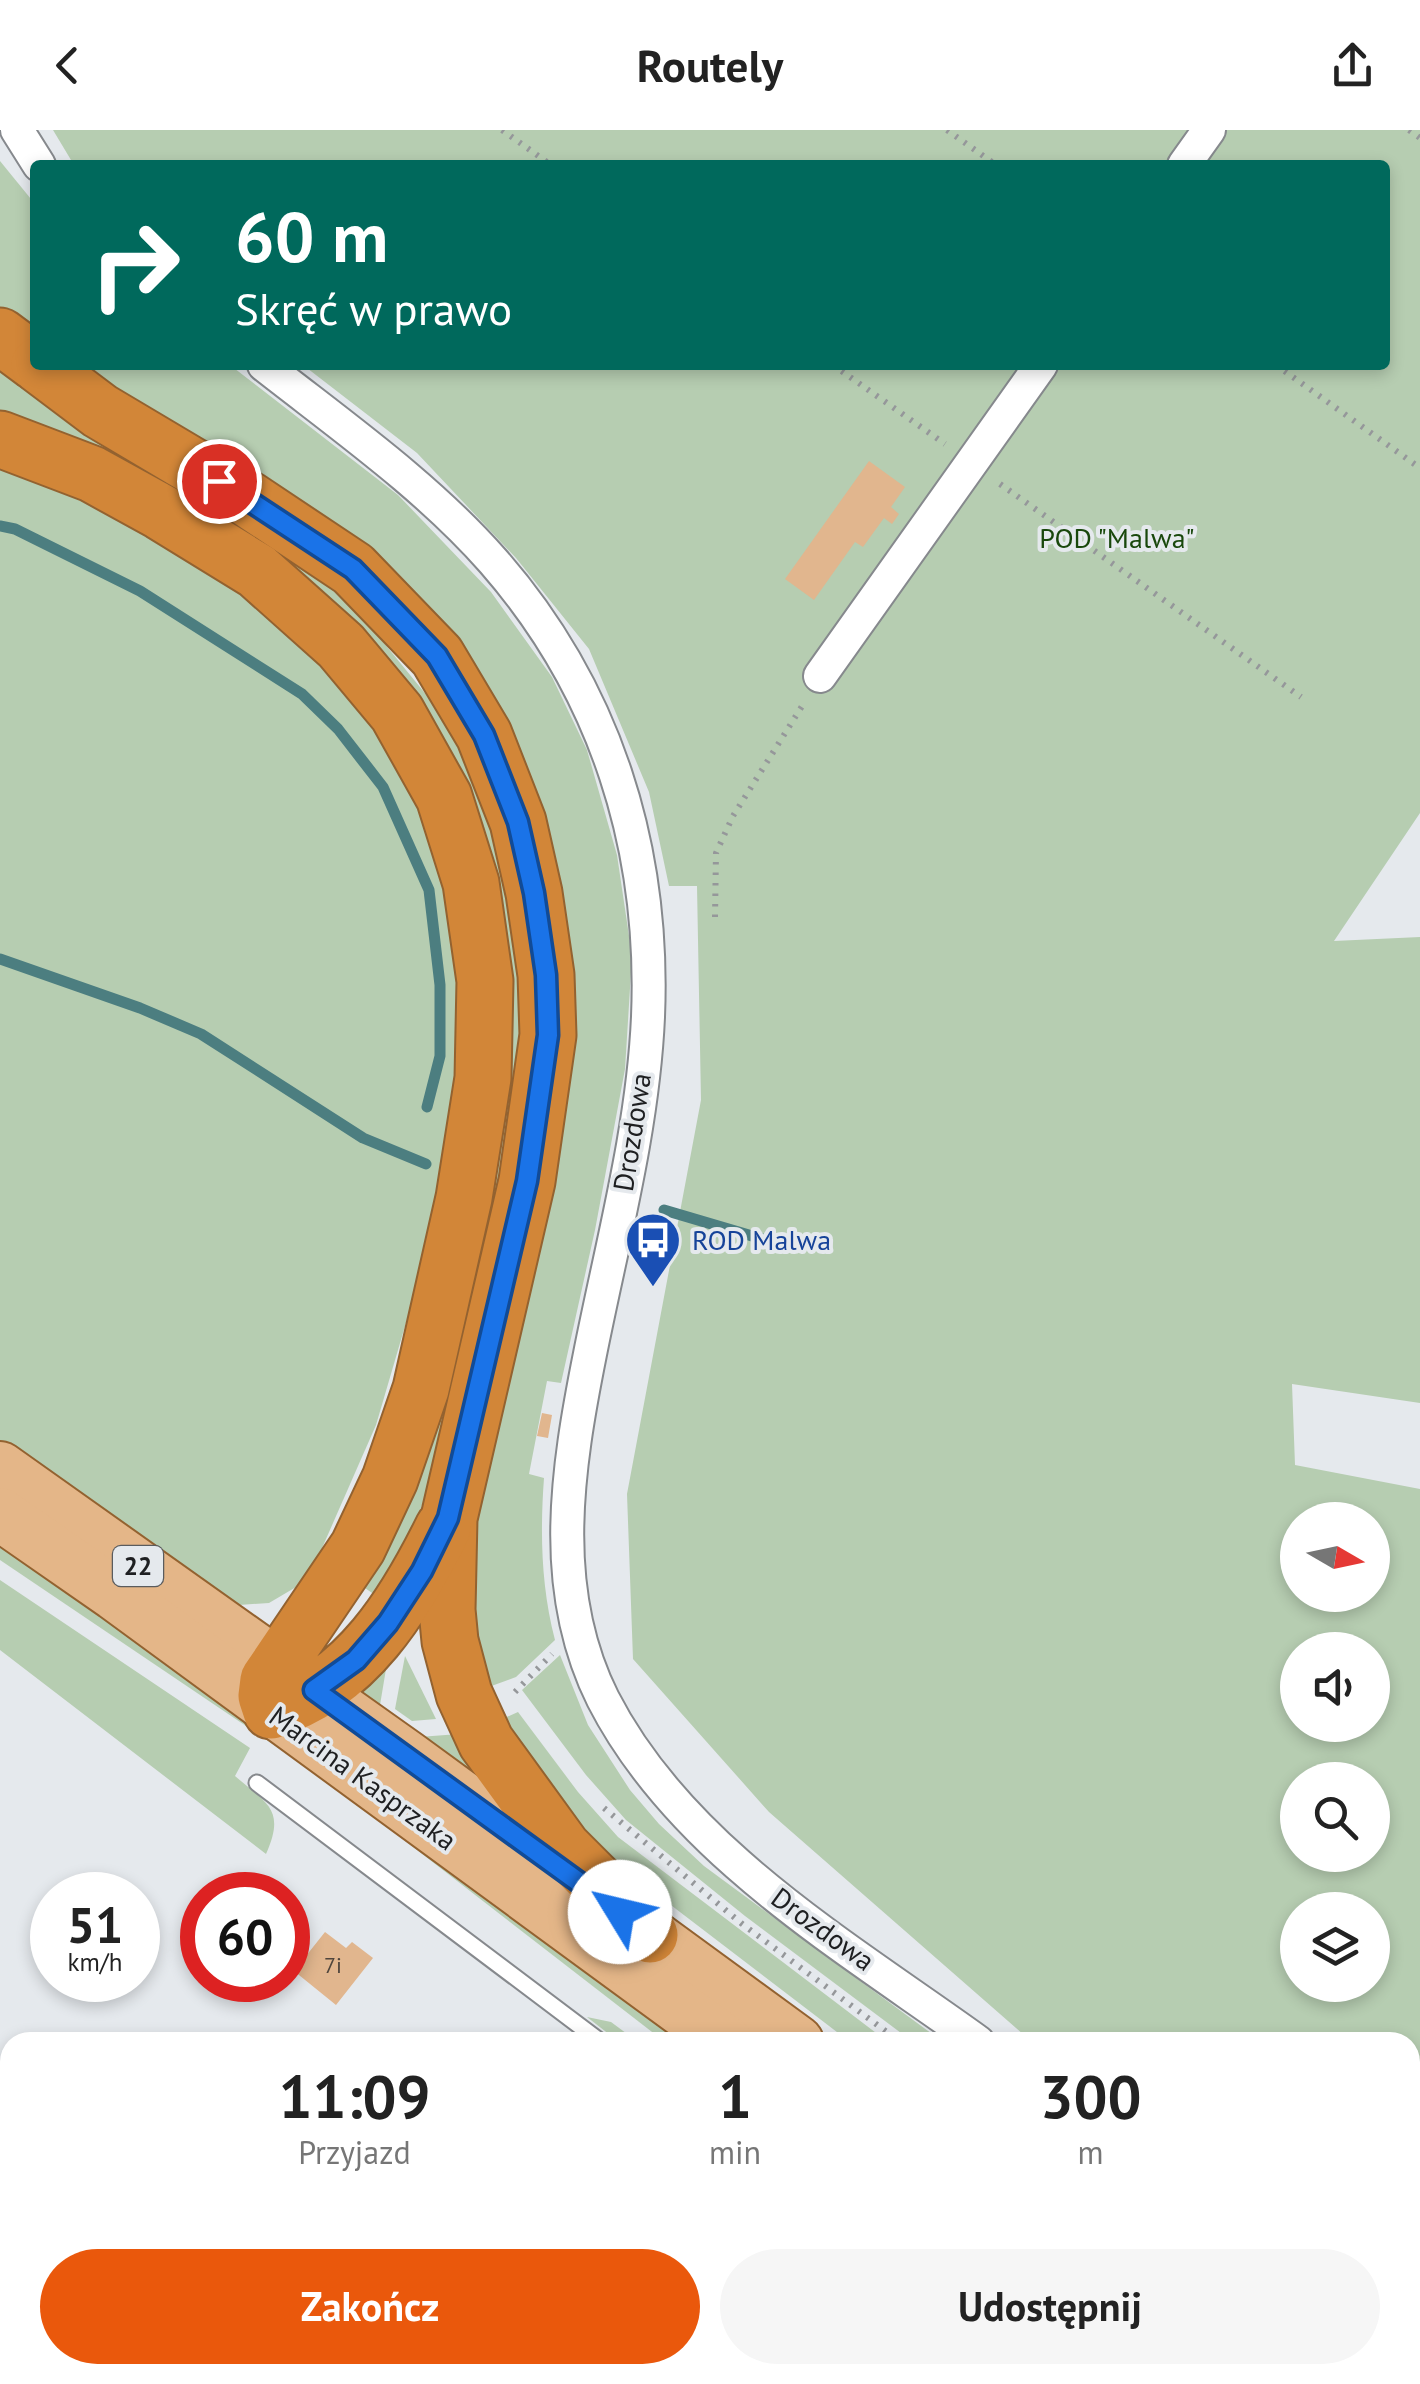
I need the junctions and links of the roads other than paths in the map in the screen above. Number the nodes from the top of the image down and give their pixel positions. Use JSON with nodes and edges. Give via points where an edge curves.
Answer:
{"nodes":[{"id":1,"x":18,"y":130,"type":"edge"},
{"id":2,"x":1208,"y":130,"type":"edge"},
{"id":3,"x":35,"y":160,"type":"edge"},
{"id":4,"x":1187,"y":160,"type":"edge"},
{"id":5,"x":0,"y":336,"type":"edge"},
{"id":6,"x":30,"y":359,"type":"edge"},
{"id":7,"x":45,"y":370,"type":"edge"},
{"id":8,"x":270,"y":370,"type":"edge"},
{"id":9,"x":1038,"y":370,"type":"edge"},
{"id":10,"x":0,"y":438,"type":"edge"},
{"id":11,"x":820,"y":676,"type":"road end"},
{"id":12,"x":0,"y":1468,"type":"edge"},
{"id":13,"x":0,"y":1514,"type":"edge"},
{"id":14,"x":448,"y":1518,"type":"junction"},
{"id":15,"x":287,"y":1688,"type":"junction"},
{"id":16,"x":257,"y":1783,"type":"dead end"},
{"id":17,"x":650,"y":1934,"type":"junction"},
{"id":18,"x":588,"y":2032,"type":"edge"},
{"id":19,"x":714,"y":2032,"type":"edge"},
{"id":20,"x":783,"y":2032,"type":"edge"},
{"id":21,"x":964,"y":2032,"type":"edge"}],
"edges":[{"from":1,"to":3,"type":"street"},
{"from":2,"to":4,"type":"street"},
{"from":5,"to":6,"type":"highway"},
{"from":7,"to":14,"type":"highway","via":[[353,569],[437,656],[484,735],[518,822],[546,975],[548,1035],[527,1181]]},
{"from":8,"to":21,"type":"street","name":"Drozdowa","via":[[405,476],[492,560],[569,666],[625,801],[641,867],[648,1021],[567,1493],[578,1630],[602,1698],[668,1797],[696,1825],[764,1887]]},
{"from":9,"to":11,"type":"street"},
{"from":10,"to":15,"type":"highway","via":[[92,474],[161,512],[257,571],[327,634],[397,713],[444,797],[472,883],[484,981],[483,1078],[464,1198],[420,1389],[390,1479]]},
{"from":12,"to":15,"type":"main road","name":"Marcina Kasprzaka","number":"22"},
{"from":13,"to":15,"type":"main road","name":"Marcina Kasprzaka","number":"22","via":[[115,1594]]},
{"from":14,"to":15,"type":"highway","via":[[422,1571],[356,1660]]},
{"from":14,"to":17,"type":"highway","via":[[450,1641],[486,1742],[564,1848]]},
{"from":15,"to":17,"type":"main road","name":"Marcina Kasprzaka","number":"22"},
{"from":15,"to":19,"type":"main road","name":"Marcina Kasprzaka","number":"22"},
{"from":16,"to":18,"type":"lane"},
{"from":17,"to":20,"type":"main road","name":"Marcina Kasprzaka","number":"22"}]}
